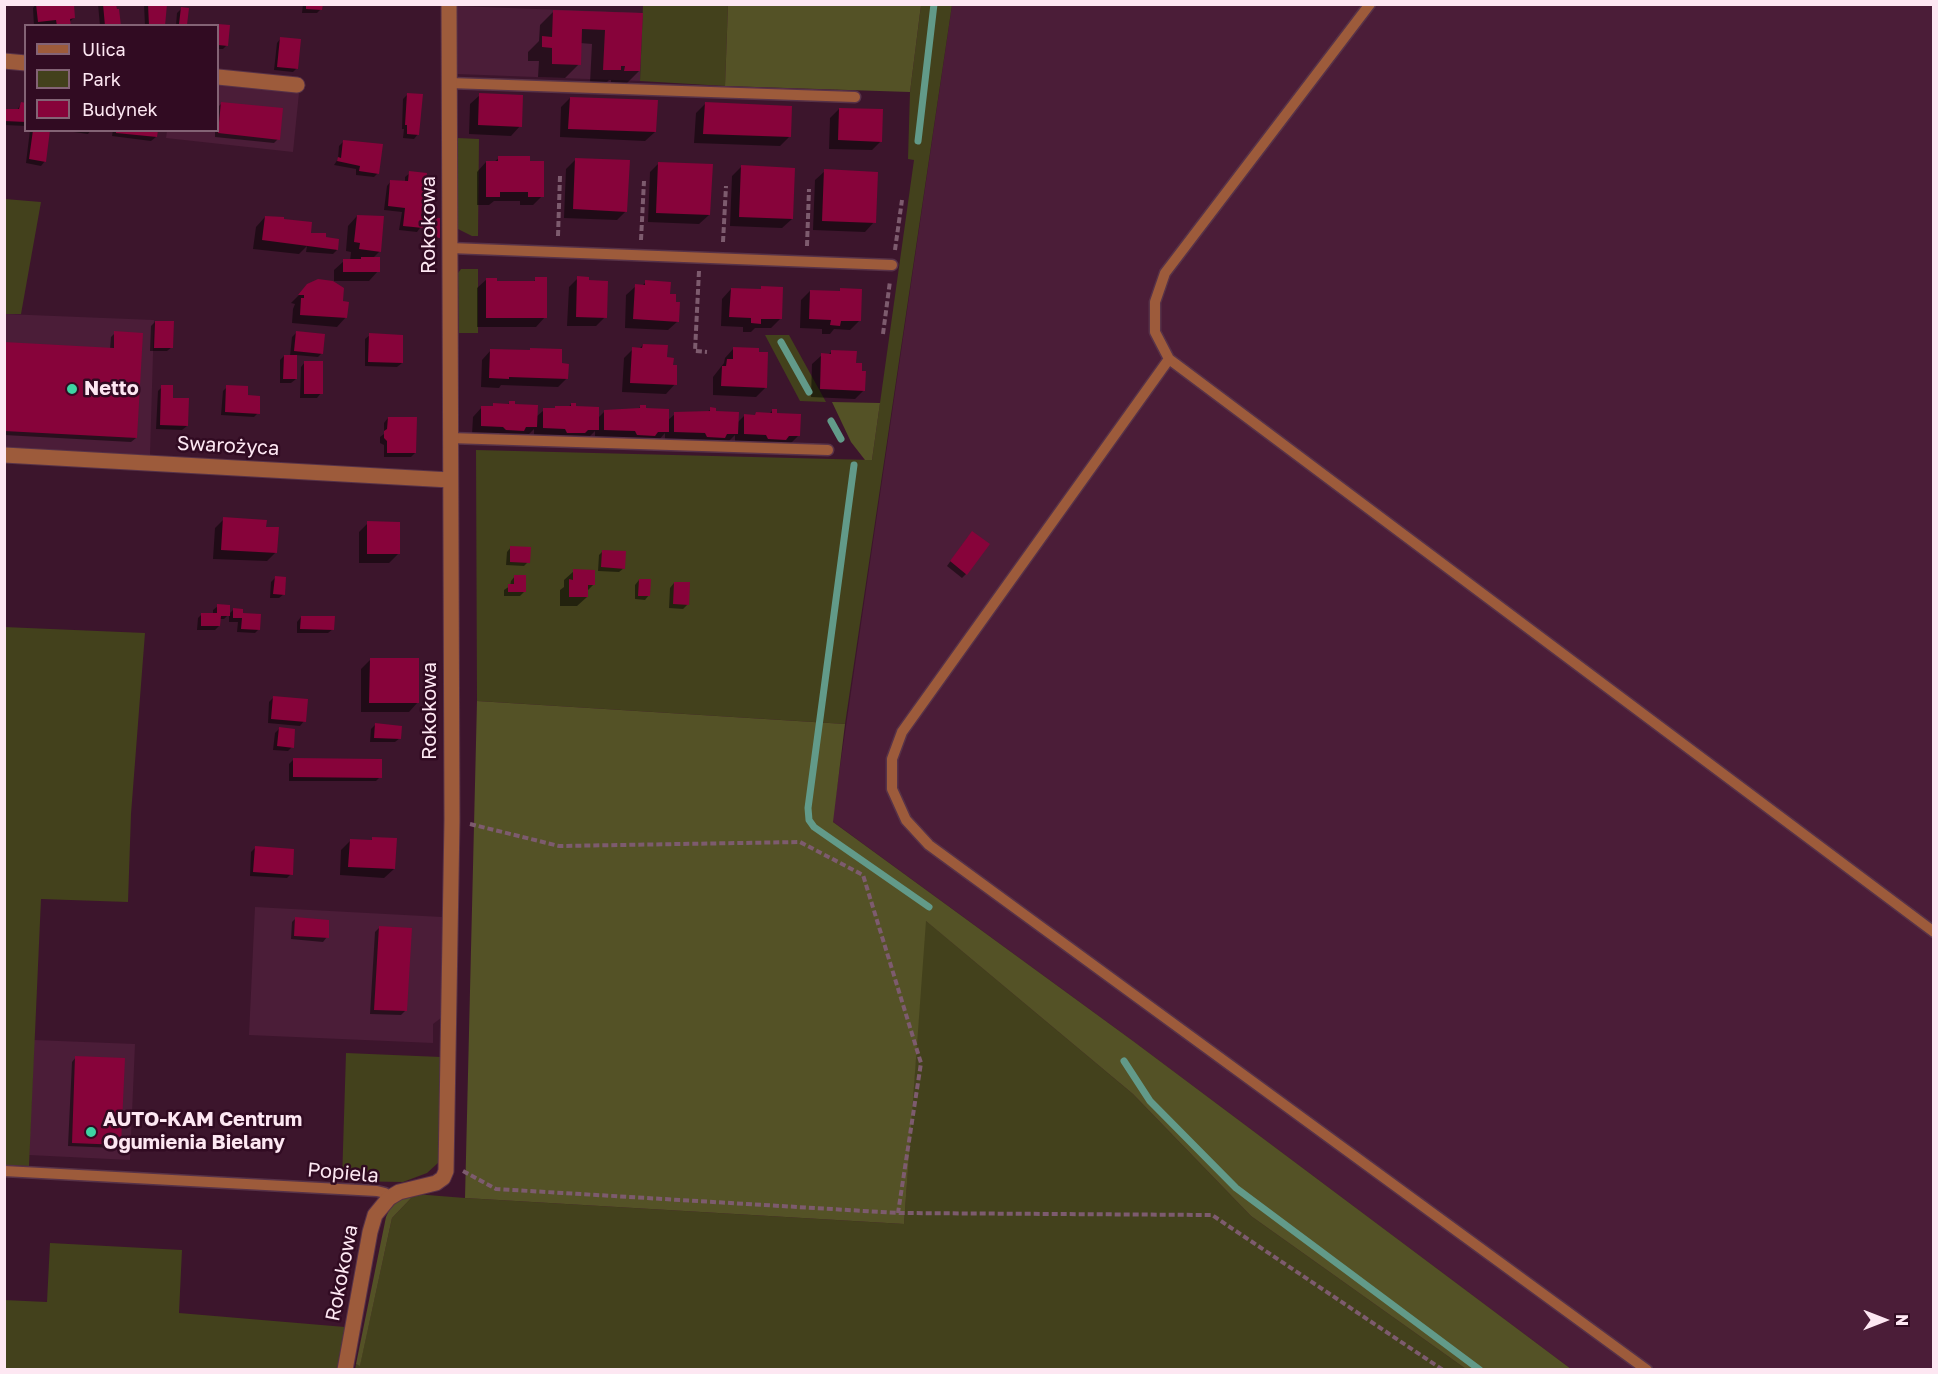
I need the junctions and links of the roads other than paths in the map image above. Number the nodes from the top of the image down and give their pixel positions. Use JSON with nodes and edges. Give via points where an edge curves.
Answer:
{"nodes":[{"id":1,"x":449,"y":4,"type":"edge"},
{"id":2,"x":1370,"y":4,"type":"edge"},
{"id":3,"x":4,"y":61,"type":"edge"},
{"id":4,"x":24,"y":63,"type":"edge"},
{"id":5,"x":219,"y":77,"type":"edge"},
{"id":6,"x":450,"y":83,"type":"junction"},
{"id":7,"x":297,"y":85,"type":"dead end"},
{"id":8,"x":855,"y":97,"type":"dead end"},
{"id":9,"x":450,"y":248,"type":"junction"},
{"id":10,"x":892,"y":265,"type":"dead end"},
{"id":11,"x":1169,"y":359,"type":"junction"},
{"id":12,"x":450,"y":438,"type":"junction"},
{"id":13,"x":828,"y":450,"type":"dead end"},
{"id":14,"x":4,"y":455,"type":"edge"},
{"id":15,"x":450,"y":480,"type":"junction"},
{"id":16,"x":1934,"y":932,"type":"edge"},
{"id":17,"x":4,"y":1172,"type":"edge"},
{"id":18,"x":389,"y":1198,"type":"junction"},
{"id":19,"x":345,"y":1370,"type":"edge"},
{"id":20,"x":1647,"y":1370,"type":"edge"}],
"edges":[{"from":1,"to":6,"type":"street","name":"Rokokowa"},
{"from":2,"to":11,"type":"lane","via":[[1165,273],[1155,302],[1155,332]]},
{"from":3,"to":4,"type":"street"},
{"from":5,"to":7,"type":"street"},
{"from":6,"to":8,"type":"lane"},
{"from":6,"to":9,"type":"street","name":"Rokokowa"},
{"from":9,"to":10,"type":"lane"},
{"from":9,"to":12,"type":"street","name":"Rokokowa"},
{"from":11,"to":16,"type":"lane"},
{"from":11,"to":20,"type":"lane","via":[[902,732],[892,759],[892,789],[906,820],[938,852]]},
{"from":12,"to":13,"type":"lane"},
{"from":12,"to":15,"type":"street","name":"Rokokowa"},
{"from":14,"to":15,"type":"street","name":"Swarożyca"},
{"from":15,"to":18,"type":"street","name":"Rokokowa","via":[[452,820],[447,1161],[443,1178],[436,1183]]},
{"from":17,"to":18,"type":"lane","name":"Popiela","via":[[377,1191]]},
{"from":18,"to":19,"type":"street","name":"Rokokowa","via":[[375,1215],[370,1232]]}]}
